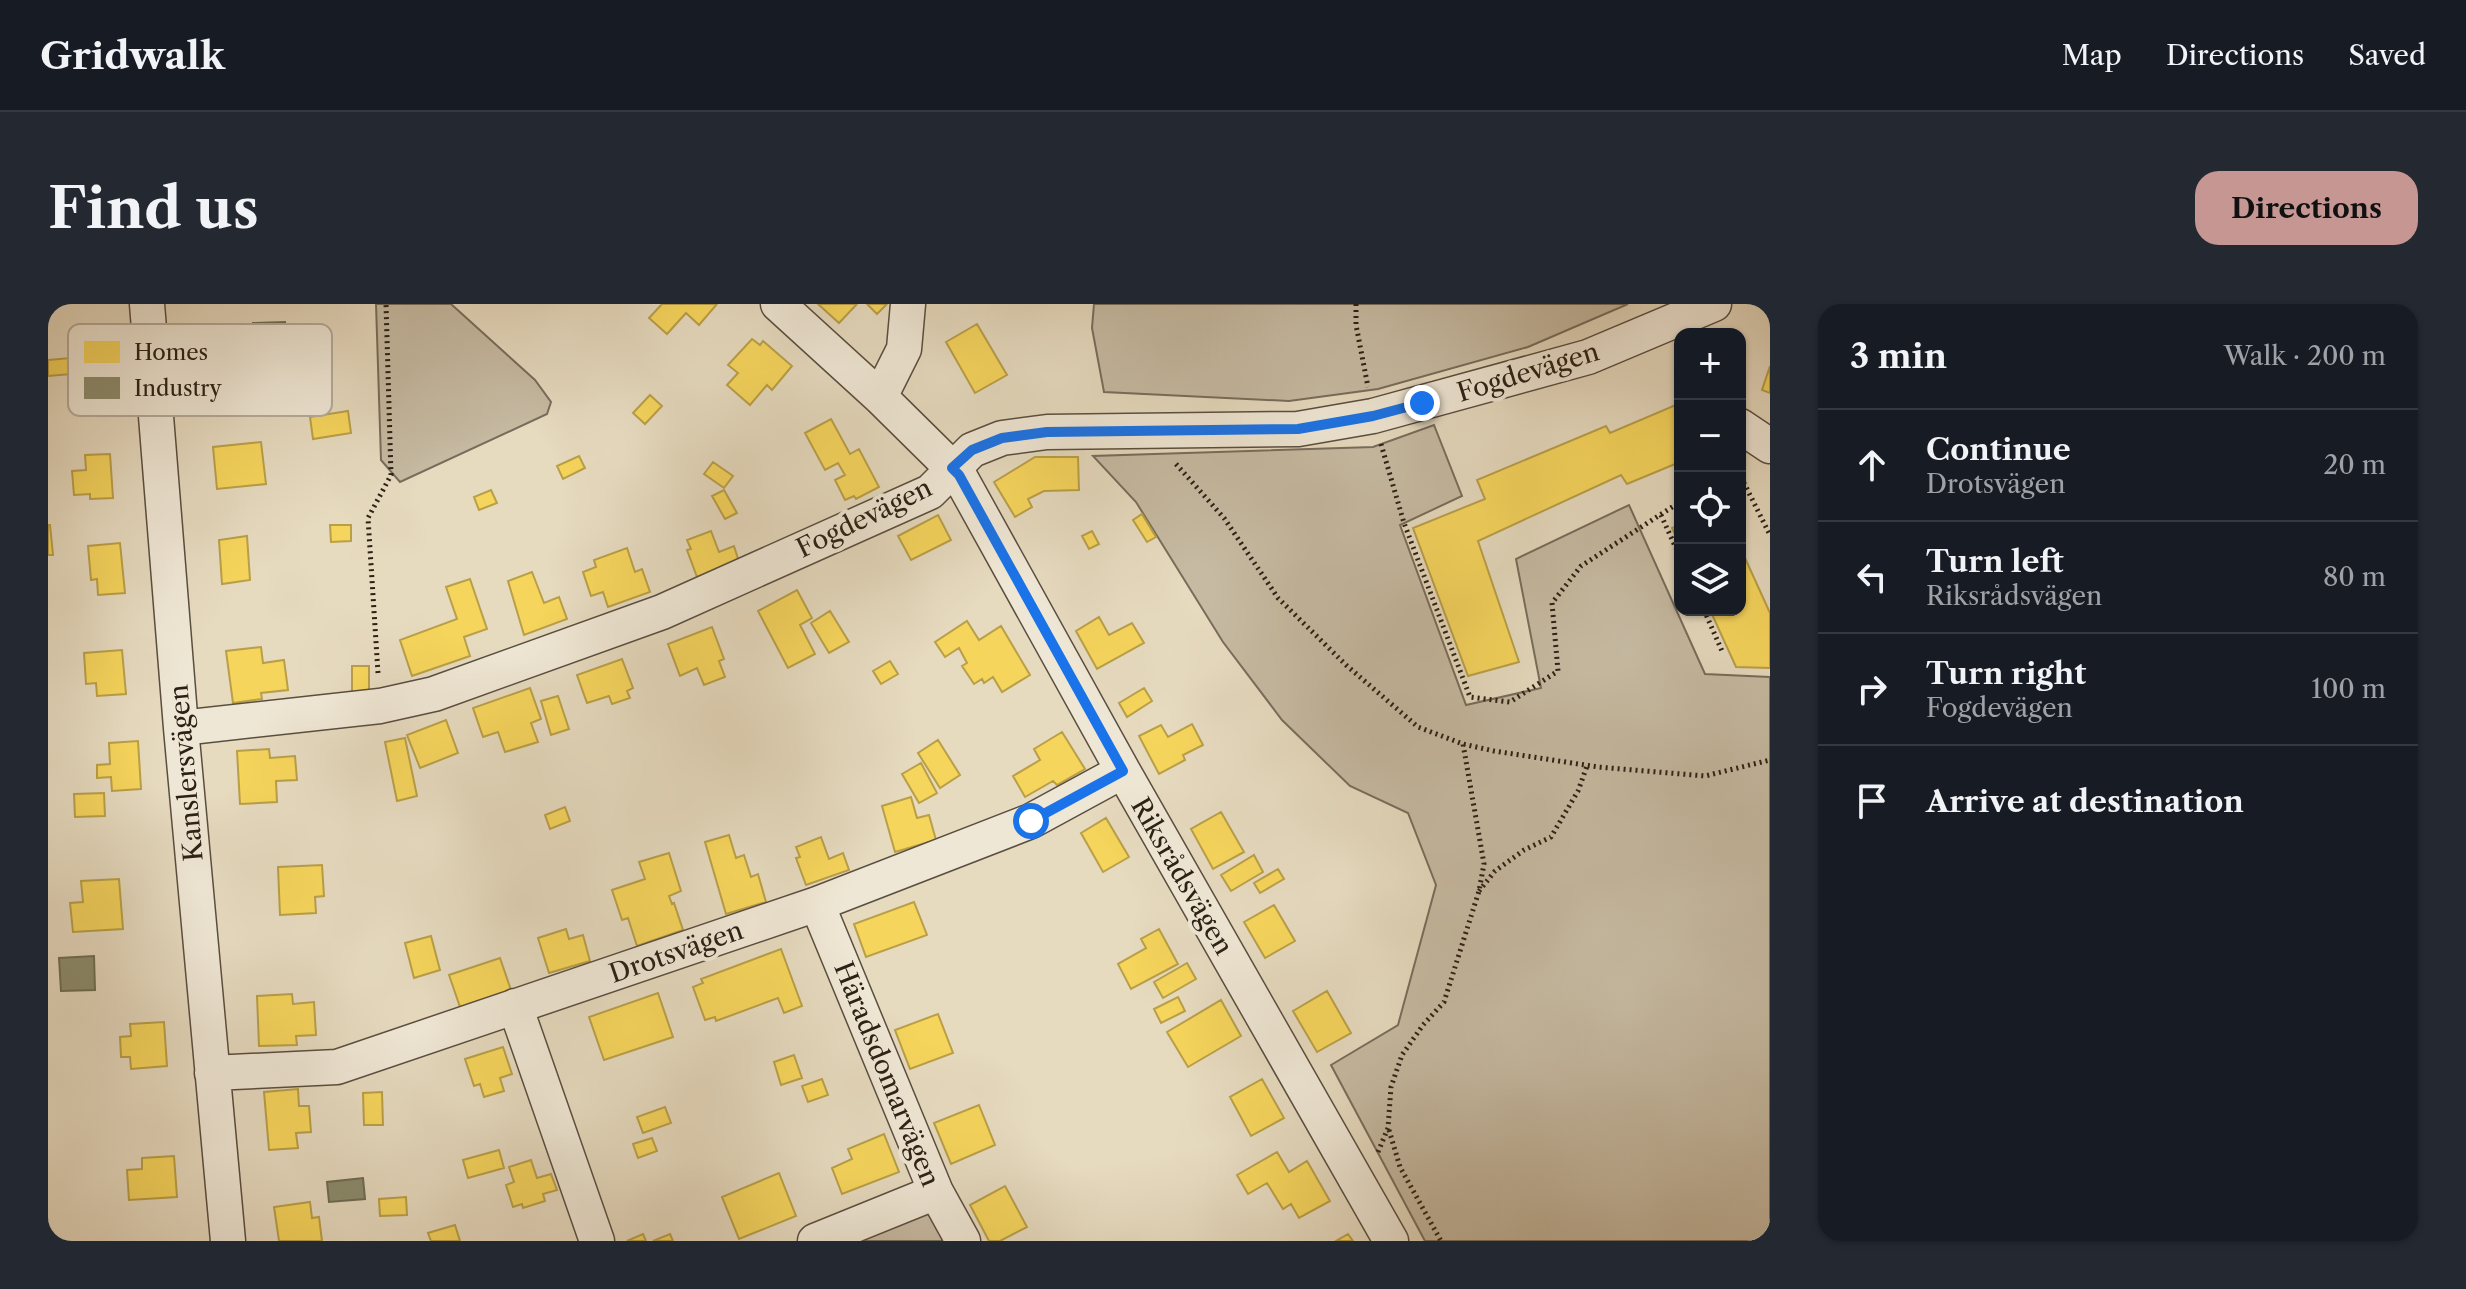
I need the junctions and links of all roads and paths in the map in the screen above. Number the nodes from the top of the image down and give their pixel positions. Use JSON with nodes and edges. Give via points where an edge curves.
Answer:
{"nodes":[{"id":1,"x":147,"y":304,"type":"edge"},
{"id":2,"x":386,"y":304,"type":"edge"},
{"id":3,"x":778,"y":304,"type":"edge"},
{"id":4,"x":908,"y":304,"type":"edge"},
{"id":5,"x":1356,"y":304,"type":"edge"},
{"id":6,"x":1698,"y":318,"type":"edge"},
{"id":7,"x":149,"y":324,"type":"edge"},
{"id":8,"x":880,"y":397,"type":"junction"},
{"id":9,"x":156,"y":416,"type":"edge"},
{"id":10,"x":1373,"y":416,"type":"junction"},
{"id":11,"x":1746,"y":430,"type":"edge"},
{"id":12,"x":1159,"y":432,"type":"junction"},
{"id":13,"x":1770,"y":446,"type":"edge"},
{"id":14,"x":952,"y":468,"type":"junction"},
{"id":15,"x":1746,"y":487,"type":"edge"},
{"id":16,"x":1674,"y":506,"type":"edge"},
{"id":17,"x":1661,"y":515,"type":"junction"},
{"id":18,"x":1770,"y":535,"type":"edge"},
{"id":19,"x":1674,"y":544,"type":"edge"},
{"id":20,"x":1707,"y":616,"type":"edge"},
{"id":21,"x":1722,"y":651,"type":"dead end"},
{"id":22,"x":380,"y":706,"type":"junction"},
{"id":23,"x":181,"y":728,"type":"junction"},
{"id":24,"x":1463,"y":744,"type":"junction"},
{"id":25,"x":1770,"y":760,"type":"edge"},
{"id":26,"x":1587,"y":766,"type":"junction"},
{"id":27,"x":1123,"y":771,"type":"junction"},
{"id":28,"x":1479,"y":891,"type":"junction"},
{"id":29,"x":817,"y":904,"type":"junction"},
{"id":30,"x":515,"y":1006,"type":"junction"},
{"id":31,"x":212,"y":1073,"type":"junction"},
{"id":32,"x":1388,"y":1128,"type":"junction"},
{"id":33,"x":1362,"y":1190,"type":"junction"},
{"id":34,"x":936,"y":1192,"type":"junction"},
{"id":35,"x":228,"y":1241,"type":"edge"},
{"id":36,"x":597,"y":1241,"type":"edge"},
{"id":37,"x":815,"y":1241,"type":"edge"},
{"id":38,"x":963,"y":1241,"type":"edge"},
{"id":39,"x":1391,"y":1241,"type":"edge"},
{"id":40,"x":1441,"y":1241,"type":"edge"}],
"edges":[{"from":1,"to":7,"type":"street","name":"Kanslersvägen"},
{"from":2,"to":22,"type":"path","via":[[391,475],[368,518]]},
{"from":3,"to":8,"type":"street","name":"Riksrådsvägen"},
{"from":4,"to":8,"type":"street","via":[[904,349]]},
{"from":5,"to":10,"type":"path"},
{"from":6,"to":10,"type":"street","name":"Fogdevägen","via":[[1588,357]]},
{"from":8,"to":14,"type":"street","name":"Riksrådsvägen"},
{"from":9,"to":23,"type":"street","name":"Kanslersvägen"},
{"from":10,"to":12,"type":"street","name":"Fogdevägen","via":[[1298,429]]},
{"from":10,"to":17,"type":"path","via":[[1404,523],[1470,697],[1510,702],[1558,671],[1552,603],[1581,566]]},
{"from":11,"to":13,"type":"street"},
{"from":12,"to":14,"type":"street","name":"Fogdevägen","via":[[1047,432],[1002,438],[972,450]]},
{"from":12,"to":24,"type":"path","via":[[1164,450],[1224,518],[1278,598],[1418,727]]},
{"from":14,"to":22,"type":"street","name":"Fogdevägen","via":[[930,492],[662,612],[434,694]]},
{"from":14,"to":27,"type":"street","name":"Riksrådsvägen"},
{"from":15,"to":18,"type":"path"},
{"from":16,"to":17,"type":"path"},
{"from":17,"to":19,"type":"path"},
{"from":20,"to":21,"type":"path"},
{"from":22,"to":23,"type":"street","name":"Fogdevägen"},
{"from":23,"to":31,"type":"street","name":"Kanslersvägen"},
{"from":24,"to":26,"type":"path"},
{"from":24,"to":28,"type":"path","via":[[1484,864]]},
{"from":25,"to":26,"type":"path","via":[[1705,776]]},
{"from":26,"to":28,"type":"path","via":[[1551,837],[1495,871]]},
{"from":27,"to":29,"type":"street","name":"Drotsvägen","via":[[1031,821]]},
{"from":27,"to":33,"type":"street","name":"Riksrådsvägen"},
{"from":28,"to":32,"type":"path","via":[[1444,1002],[1402,1055],[1391,1087]]},
{"from":29,"to":30,"type":"street","name":"Drotsvägen"},
{"from":29,"to":34,"type":"street","name":"Häradsdomarvägen"},
{"from":30,"to":31,"type":"street","name":"Drotsvägen","via":[[337,1067]]},
{"from":30,"to":36,"type":"street"},
{"from":31,"to":35,"type":"street","name":"Kanslersvägen"},
{"from":32,"to":33,"type":"path"},
{"from":32,"to":40,"type":"path","via":[[1400,1167]]},
{"from":33,"to":39,"type":"street","name":"Riksrådsvägen"},
{"from":34,"to":37,"type":"street"},
{"from":34,"to":38,"type":"street","name":"Häradsdomarvägen"}]}
